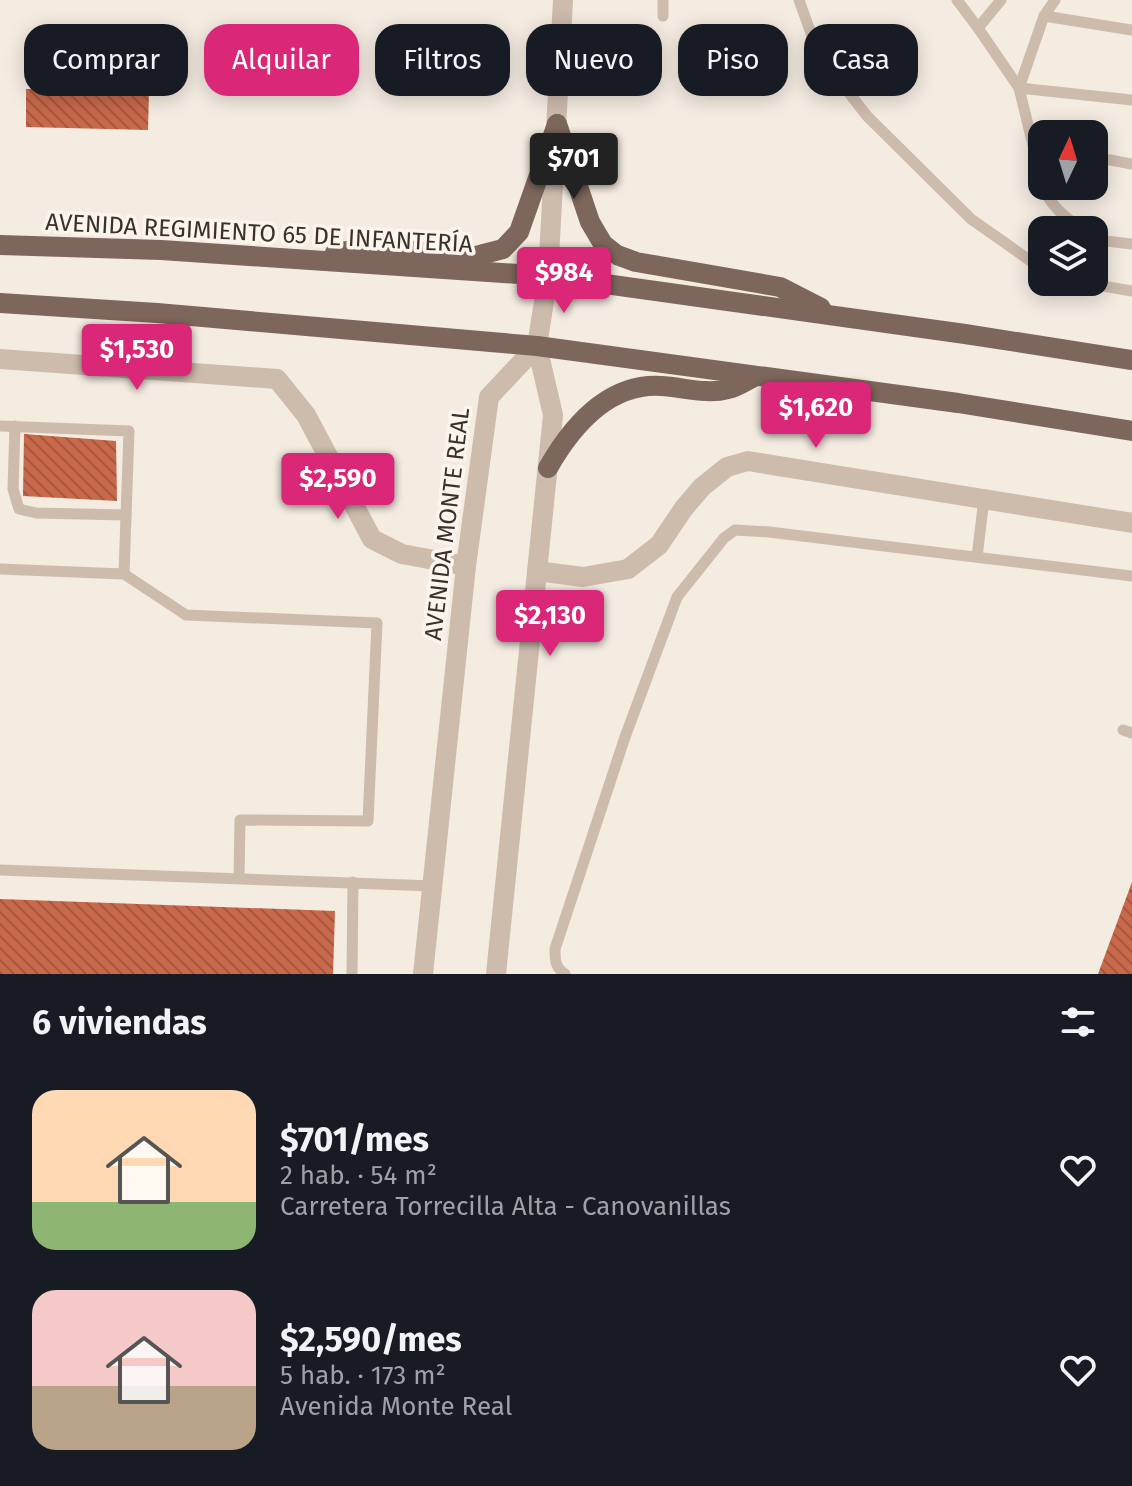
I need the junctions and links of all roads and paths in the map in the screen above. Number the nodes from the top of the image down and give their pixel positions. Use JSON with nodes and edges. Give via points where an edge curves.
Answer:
{"nodes":[{"id":1,"x":563,"y":0,"type":"edge"},
{"id":2,"x":663,"y":0,"type":"edge"},
{"id":3,"x":799,"y":0,"type":"edge"},
{"id":4,"x":957,"y":0,"type":"edge"},
{"id":5,"x":1001,"y":0,"type":"edge"},
{"id":6,"x":1055,"y":0,"type":"edge"},
{"id":7,"x":663,"y":16,"type":"dead end"},
{"id":8,"x":1044,"y":16,"type":"junction"},
{"id":9,"x":978,"y":28,"type":"junction"},
{"id":10,"x":1132,"y":30,"type":"edge"},
{"id":11,"x":1019,"y":88,"type":"junction"},
{"id":12,"x":1132,"y":100,"type":"edge"},
{"id":13,"x":1029,"y":120,"type":"edge"},
{"id":14,"x":557,"y":124,"type":"junction"},
{"id":15,"x":1108,"y":160,"type":"edge"},
{"id":16,"x":1132,"y":164,"type":"edge"},
{"id":17,"x":1051,"y":200,"type":"edge"},
{"id":18,"x":1064,"y":216,"type":"edge"},
{"id":19,"x":1108,"y":241,"type":"edge"},
{"id":20,"x":1132,"y":244,"type":"edge"},
{"id":21,"x":0,"y":245,"type":"edge"},
{"id":22,"x":298,"y":259,"type":"junction"},
{"id":23,"x":1028,"y":259,"type":"edge"},
{"id":24,"x":548,"y":276,"type":"junction"},
{"id":25,"x":1108,"y":285,"type":"edge"},
{"id":26,"x":1132,"y":288,"type":"edge"},
{"id":27,"x":0,"y":303,"type":"edge"},
{"id":28,"x":834,"y":316,"type":"junction"},
{"id":29,"x":537,"y":346,"type":"junction"},
{"id":30,"x":0,"y":359,"type":"edge"},
{"id":31,"x":1132,"y":360,"type":"edge"},
{"id":32,"x":756,"y":376,"type":"junction"},
{"id":33,"x":0,"y":426,"type":"edge"},
{"id":34,"x":15,"y":426,"type":"junction"},
{"id":35,"x":1132,"y":431,"type":"edge"},
{"id":36,"x":548,"y":468,"type":"junction"},
{"id":37,"x":984,"y":499,"type":"junction"},
{"id":38,"x":126,"y":515,"type":"junction"},
{"id":39,"x":1132,"y":523,"type":"edge"},
{"id":40,"x":977,"y":557,"type":"junction"},
{"id":41,"x":466,"y":566,"type":"junction"},
{"id":42,"x":0,"y":569,"type":"edge"},
{"id":43,"x":537,"y":571,"type":"junction"},
{"id":44,"x":124,"y":574,"type":"junction"},
{"id":45,"x":1132,"y":576,"type":"edge"},
{"id":46,"x":0,"y":870,"type":"edge"},
{"id":47,"x":239,"y":878,"type":"junction"},
{"id":48,"x":353,"y":882,"type":"junction"},
{"id":49,"x":433,"y":886,"type":"junction"},
{"id":50,"x":352,"y":974,"type":"edge"},
{"id":51,"x":423,"y":974,"type":"edge"},
{"id":52,"x":496,"y":974,"type":"edge"},
{"id":53,"x":565,"y":974,"type":"edge"}],
"edges":[{"from":1,"to":14,"type":"street"},
{"from":2,"to":7,"type":"lane"},
{"from":3,"to":23,"type":"lane","via":[[818,53],[867,116],[971,219]]},
{"from":4,"to":9,"type":"lane"},
{"from":5,"to":9,"type":"lane"},
{"from":6,"to":8,"type":"lane"},
{"from":8,"to":10,"type":"lane"},
{"from":8,"to":11,"type":"lane"},
{"from":9,"to":11,"type":"lane"},
{"from":11,"to":12,"type":"lane"},
{"from":11,"to":13,"type":"lane"},
{"from":14,"to":22,"type":"main road","via":[[519,232],[503,249],[472,257],[373,247]]},
{"from":14,"to":24,"type":"street"},
{"from":14,"to":28,"type":"main road","via":[[590,222],[617,255],[780,287]]},
{"from":15,"to":16,"type":"lane"},
{"from":17,"to":18,"type":"lane"},
{"from":19,"to":20,"type":"lane"},
{"from":21,"to":22,"type":"main road","name":"AVENIDA REGIMIENTO 65 DE INFANTERÍA"},
{"from":22,"to":24,"type":"main road","name":"AVENIDA REGIMIENTO 65 DE INFANTERÍA"},
{"from":24,"to":28,"type":"main road","name":"AVENIDA REGIMIENTO 65 DE INFANTERÍA"},
{"from":24,"to":29,"type":"street"},
{"from":25,"to":26,"type":"lane"},
{"from":27,"to":29,"type":"main road"},
{"from":28,"to":31,"type":"main road","name":"AVENIDA REGIMIENTO 65 DE INFANTERÍA"},
{"from":29,"to":32,"type":"main road"},
{"from":29,"to":36,"type":"street","via":[[553,415]]},
{"from":29,"to":41,"type":"street","name":"AVENIDA MONTE REAL","via":[[489,397]]},
{"from":30,"to":41,"type":"street","via":[[277,379],[306,415],[372,539],[402,554]]},
{"from":32,"to":35,"type":"main road"},
{"from":32,"to":36,"type":"main road","via":[[710,392],[658,385],[625,392],[584,417]]},
{"from":33,"to":34,"type":"lane"},
{"from":34,"to":38,"type":"lane","via":[[13,489],[19,509]]},
{"from":34,"to":38,"type":"lane","via":[[129,431]]},
{"from":36,"to":43,"type":"street"},
{"from":37,"to":39,"type":"street"},
{"from":37,"to":40,"type":"lane"},
{"from":37,"to":43,"type":"street","via":[[748,461],[727,467],[702,487],[659,545],[628,569],[583,577]]},
{"from":38,"to":44,"type":"lane"},
{"from":40,"to":45,"type":"lane"},
{"from":40,"to":53,"type":"lane","via":[[769,532],[735,530],[724,538],[677,597],[625,737],[555,949],[555,962]]},
{"from":41,"to":49,"type":"street","name":"AVENIDA MONTE REAL"},
{"from":42,"to":44,"type":"lane"},
{"from":43,"to":52,"type":"street"},
{"from":44,"to":47,"type":"lane","via":[[186,615],[377,623],[368,821],[240,820]]},
{"from":46,"to":47,"type":"lane"},
{"from":47,"to":48,"type":"lane"},
{"from":48,"to":49,"type":"lane"},
{"from":48,"to":50,"type":"lane"},
{"from":49,"to":51,"type":"street","name":"AVENIDA MONTE REAL"}]}
